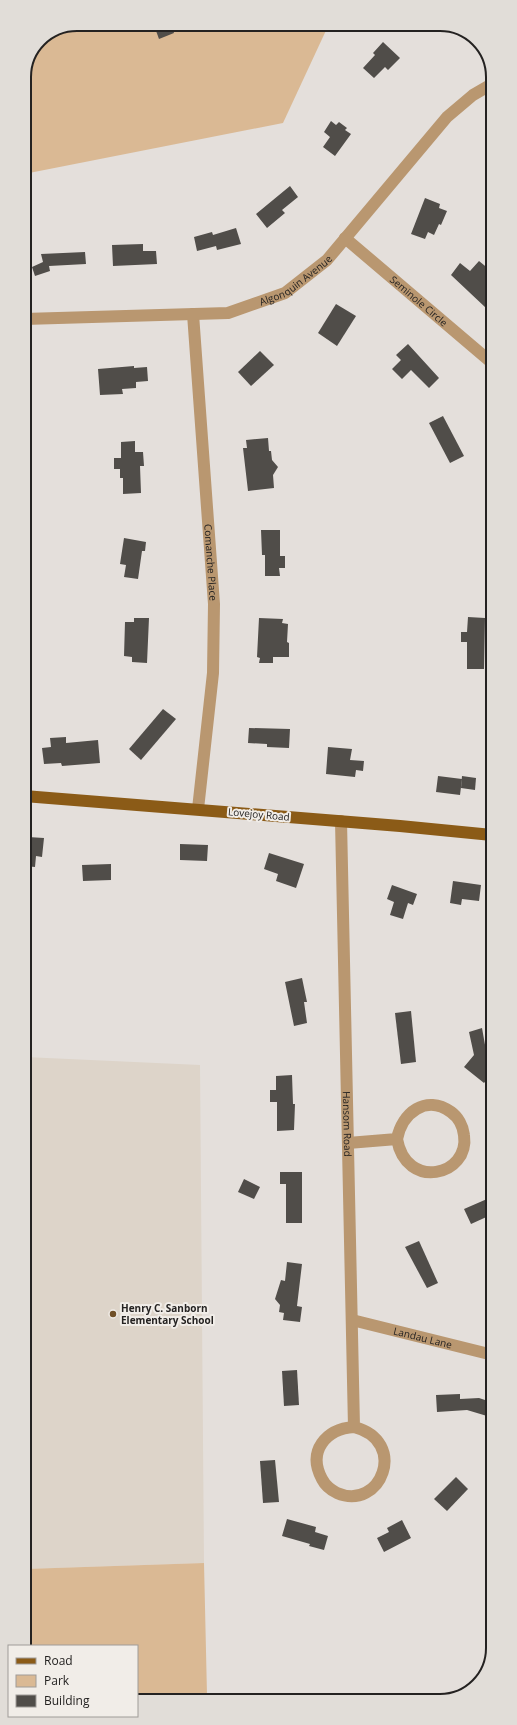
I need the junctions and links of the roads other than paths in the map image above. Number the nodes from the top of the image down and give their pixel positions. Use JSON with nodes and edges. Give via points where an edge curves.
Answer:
{"nodes":[{"id":1,"x":486,"y":87,"type":"edge"},
{"id":2,"x":345,"y":238,"type":"junction"},
{"id":3,"x":193,"y":314,"type":"junction"},
{"id":4,"x":31,"y":319,"type":"edge"},
{"id":5,"x":486,"y":358,"type":"edge"},
{"id":6,"x":31,"y":797,"type":"edge"},
{"id":7,"x":198,"y":810,"type":"junction"},
{"id":8,"x":341,"y":821,"type":"junction"},
{"id":9,"x":486,"y":834,"type":"edge"},
{"id":10,"x":398,"y":1139,"type":"junction"},
{"id":11,"x":348,"y":1143,"type":"junction"},
{"id":12,"x":352,"y":1320,"type":"junction"},
{"id":13,"x":486,"y":1353,"type":"edge"},
{"id":14,"x":354,"y":1427,"type":"junction"}],
"edges":[{"from":1,"to":2,"type":"street","name":"Algonquin Avenue","via":[[447,117]]},
{"from":2,"to":3,"type":"street","name":"Algonquin Avenue","via":[[327,260],[285,293],[228,313]]},
{"from":2,"to":5,"type":"street","name":"Seminole Circle"},
{"from":3,"to":4,"type":"street","name":"Algonquin Avenue"},
{"from":3,"to":7,"type":"street","name":"Comanche Place","via":[[214,604],[213,673]]},
{"from":6,"to":7,"type":"main road","name":"Lovejoy Road"},
{"from":7,"to":8,"type":"main road","name":"Lovejoy Road"},
{"from":8,"to":9,"type":"main road","name":"Lovejoy Road"},
{"from":8,"to":11,"type":"street","name":"Hansom Road"},
{"from":10,"to":10,"type":"street","via":[[399,1128],[404,1119],[416,1109],[431,1105],[442,1107],[458,1119],[465,1140],[456,1161],[447,1169],[430,1172],[414,1168],[405,1160],[399,1150]]},
{"from":10,"to":11,"type":"street"},
{"from":11,"to":12,"type":"street","name":"Hansom Road"},
{"from":12,"to":13,"type":"street","name":"Landau Lane"},
{"from":12,"to":14,"type":"street","name":"Hansom Road"},
{"from":14,"to":14,"type":"street","via":[[365,1430],[382,1445],[385,1467],[381,1478],[369,1490],[354,1496],[342,1495],[323,1482],[316,1461],[318,1450],[332,1432]]}]}
